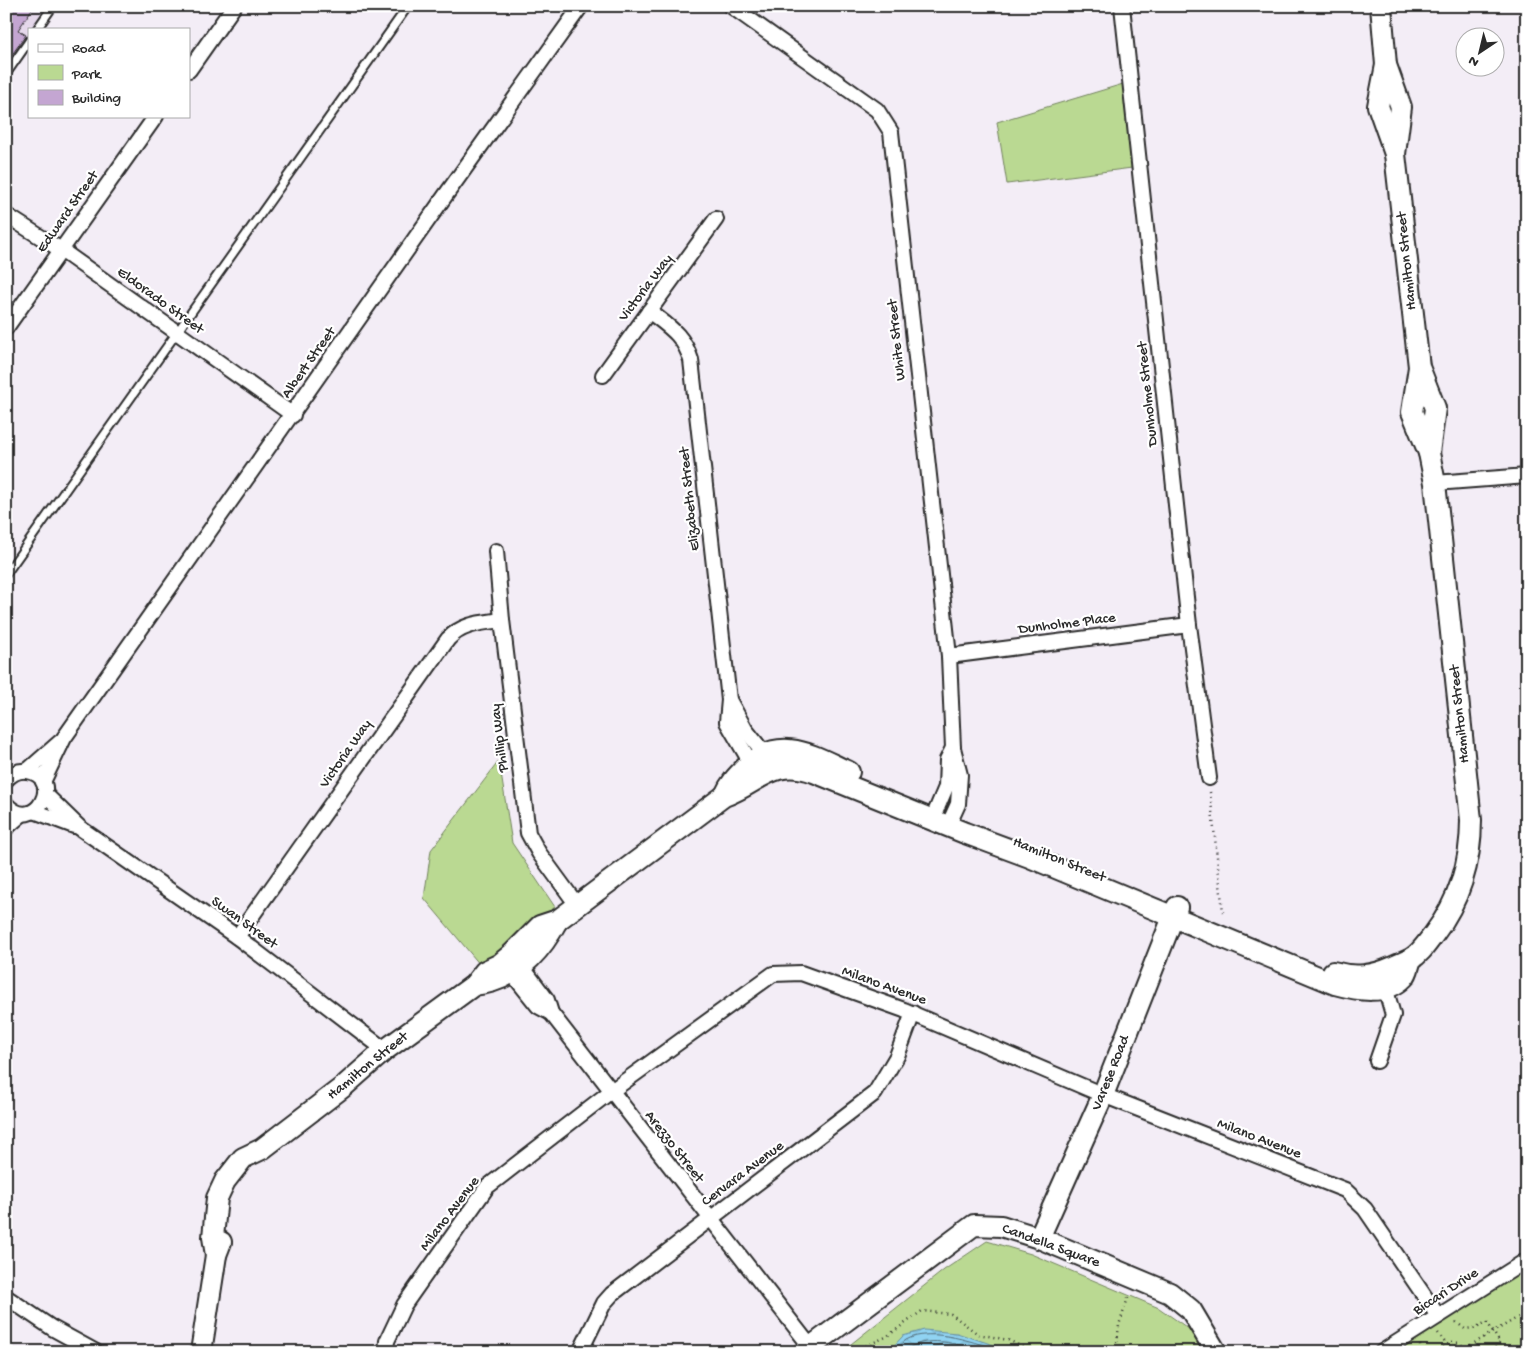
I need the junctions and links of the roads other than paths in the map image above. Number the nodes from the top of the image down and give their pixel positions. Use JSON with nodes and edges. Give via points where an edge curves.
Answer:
{"nodes":[{"id":1,"x":53,"y":6,"type":"edge"},
{"id":2,"x":234,"y":6,"type":"edge"},
{"id":3,"x":408,"y":6,"type":"edge"},
{"id":4,"x":581,"y":6,"type":"edge"},
{"id":5,"x":731,"y":6,"type":"edge"},
{"id":6,"x":1122,"y":6,"type":"edge"},
{"id":7,"x":1381,"y":6,"type":"edge"},
{"id":8,"x":38,"y":28,"type":"edge"},
{"id":9,"x":28,"y":42,"type":"edge"},
{"id":10,"x":190,"y":69,"type":"edge"},
{"id":11,"x":6,"y":74,"type":"edge"},
{"id":12,"x":155,"y":118,"type":"edge"},
{"id":13,"x":6,"y":215,"type":"edge"},
{"id":14,"x":716,"y":219,"type":"dead end"},
{"id":15,"x":61,"y":250,"type":"junction"},
{"id":16,"x":649,"y":311,"type":"junction"},
{"id":17,"x":6,"y":328,"type":"edge"},
{"id":18,"x":177,"y":334,"type":"junction"},
{"id":19,"x":603,"y":376,"type":"dead end"},
{"id":20,"x":293,"y":415,"type":"junction"},
{"id":21,"x":1527,"y":476,"type":"edge"},
{"id":22,"x":1435,"y":483,"type":"junction"},
{"id":23,"x":496,"y":551,"type":"dead end"},
{"id":24,"x":6,"y":574,"type":"edge"},
{"id":25,"x":502,"y":620,"type":"junction"},
{"id":26,"x":1190,"y":625,"type":"junction"},
{"id":27,"x":948,"y":656,"type":"junction"},
{"id":28,"x":64,"y":738,"type":"junction"},
{"id":29,"x":759,"y":767,"type":"junction"},
{"id":30,"x":13,"y":773,"type":"edge"},
{"id":31,"x":1209,"y":778,"type":"road end"},
{"id":32,"x":44,"y":788,"type":"junction"},
{"id":33,"x":6,"y":804,"type":"edge"},
{"id":34,"x":28,"y":812,"type":"junction"},
{"id":35,"x":943,"y":817,"type":"junction"},
{"id":36,"x":6,"y":828,"type":"edge"},
{"id":37,"x":80,"y":828,"type":"junction"},
{"id":38,"x":577,"y":905,"type":"junction"},
{"id":39,"x":1174,"y":912,"type":"junction"},
{"id":40,"x":237,"y":937,"type":"junction"},
{"id":41,"x":512,"y":964,"type":"junction"},
{"id":42,"x":1383,"y":980,"type":"junction"},
{"id":43,"x":913,"y":1013,"type":"junction"},
{"id":44,"x":385,"y":1050,"type":"junction"},
{"id":45,"x":1377,"y":1061,"type":"dead end"},
{"id":46,"x":610,"y":1092,"type":"junction"},
{"id":47,"x":1103,"y":1095,"type":"junction"},
{"id":48,"x":710,"y":1220,"type":"junction"},
{"id":49,"x":1039,"y":1238,"type":"junction"},
{"id":50,"x":1527,"y":1260,"type":"edge"},
{"id":51,"x":6,"y":1296,"type":"edge"},
{"id":52,"x":1441,"y":1323,"type":"junction"},
{"id":53,"x":807,"y":1349,"type":"edge"},
{"id":54,"x":96,"y":1352,"type":"edge"},
{"id":55,"x":201,"y":1352,"type":"edge"},
{"id":56,"x":386,"y":1352,"type":"edge"},
{"id":57,"x":580,"y":1352,"type":"edge"},
{"id":58,"x":1216,"y":1352,"type":"edge"},
{"id":59,"x":1382,"y":1352,"type":"edge"}],
"edges":[{"from":1,"to":8,"type":"lane"},
{"from":2,"to":10,"type":"street"},
{"from":3,"to":18,"type":"lane"},
{"from":4,"to":20,"type":"street","name":"Albert Street"},
{"from":5,"to":27,"type":"street","name":"White Street","via":[[876,110],[891,132]]},
{"from":6,"to":26,"type":"street","name":"Dunholme Street"},
{"from":7,"to":22,"type":"street","name":"Hamilton Street","via":[[1386,65],[1401,107],[1395,154],[1419,367],[1435,408],[1429,453]]},
{"from":9,"to":11,"type":"lane"},
{"from":12,"to":15,"type":"street","name":"Edward Street"},
{"from":13,"to":15,"type":"street","name":"Eldorado Street"},
{"from":14,"to":16,"type":"street","name":"Victoria Way"},
{"from":15,"to":17,"type":"street","name":"Edward Street"},
{"from":15,"to":18,"type":"street","name":"Eldorado Street"},
{"from":16,"to":19,"type":"street","name":"Victoria Way"},
{"from":16,"to":29,"type":"street","name":"Elizabeth Street","via":[[679,334],[691,360],[729,700],[727,722]]},
{"from":18,"to":20,"type":"street","name":"Eldorado Street"},
{"from":18,"to":24,"type":"lane"},
{"from":20,"to":28,"type":"street","name":"Albert Street"},
{"from":21,"to":22,"type":"street"},
{"from":22,"to":42,"type":"street","name":"Hamilton Street","via":[[1471,820],[1471,849],[1456,898],[1445,919],[1412,959]]},
{"from":23,"to":25,"type":"street","name":"Phillip Way"},
{"from":25,"to":38,"type":"street","name":"Phillip Way","via":[[528,832],[538,853]]},
{"from":25,"to":40,"type":"street","name":"Victoria Way","via":[[468,625],[448,639]]},
{"from":26,"to":27,"type":"street","name":"Dunholme Place"},
{"from":26,"to":31,"type":"street","name":"Dunholme Street"},
{"from":27,"to":35,"type":"street","name":"White Street","via":[[953,748],[947,760]]},
{"from":28,"to":30,"type":"street","name":"Albert Street"},
{"from":28,"to":32,"type":"street","name":"Albert Street"},
{"from":29,"to":35,"type":"street","name":"Hamilton Street","via":[[783,749],[808,753]]},
{"from":29,"to":38,"type":"street","name":"Hamilton Street","via":[[731,781],[724,796]]},
{"from":30,"to":32,"type":"street","name":"Swan Street","via":[[38,776]]},
{"from":32,"to":34,"type":"street","name":"Albert Street","via":[[42,804]]},
{"from":32,"to":37,"type":"street","name":"Swan Street"},
{"from":33,"to":34,"type":"street","name":"Swan Street","via":[[14,811]]},
{"from":34,"to":36,"type":"street"},
{"from":34,"to":37,"type":"street","name":"Swan Street"},
{"from":35,"to":39,"type":"street","name":"Hamilton Street"},
{"from":37,"to":40,"type":"street","name":"Swan Street"},
{"from":38,"to":41,"type":"street","name":"Hamilton Street","via":[[558,920],[540,926]]},
{"from":39,"to":42,"type":"street","name":"Hamilton Street","via":[[1277,955],[1327,971]]},
{"from":39,"to":47,"type":"street","name":"Varese Road"},
{"from":40,"to":44,"type":"street","name":"Swan Street"},
{"from":41,"to":44,"type":"street","name":"Hamilton Street","via":[[485,972],[474,984]]},
{"from":41,"to":46,"type":"street","name":"Arezzo Street","via":[[547,1000],[550,1013]]},
{"from":42,"to":45,"type":"street","via":[[1393,1014]]},
{"from":43,"to":46,"type":"street","name":"Milano Avenue","via":[[801,973],[773,974]]},
{"from":43,"to":47,"type":"street","name":"Milano Avenue"},
{"from":43,"to":48,"type":"street","name":"Cervara Avenue","via":[[897,1056],[876,1093]]},
{"from":44,"to":55,"type":"street","name":"Hamilton Street","via":[[262,1149],[235,1186],[216,1255]]},
{"from":46,"to":48,"type":"street","name":"Arezzo Street"},
{"from":46,"to":56,"type":"street","name":"Milano Avenue","via":[[505,1172],[479,1197],[404,1305],[387,1341]]},
{"from":47,"to":49,"type":"street","name":"Varese Road"},
{"from":47,"to":52,"type":"street","name":"Milano Avenue","via":[[1345,1190],[1365,1209]]},
{"from":48,"to":53,"type":"street","name":"Arezzo Street"},
{"from":48,"to":57,"type":"street","name":"Cervara Avenue","via":[[604,1302]]},
{"from":49,"to":53,"type":"street","name":"Candella Square","via":[[1001,1226],[974,1225]]},
{"from":49,"to":58,"type":"street","name":"Candella Square","via":[[1170,1293],[1191,1310]]},
{"from":50,"to":52,"type":"street","name":"Biccari Drive"},
{"from":51,"to":54,"type":"street","via":[[52,1328]]},
{"from":52,"to":59,"type":"street","name":"Biccari Drive"}]}
